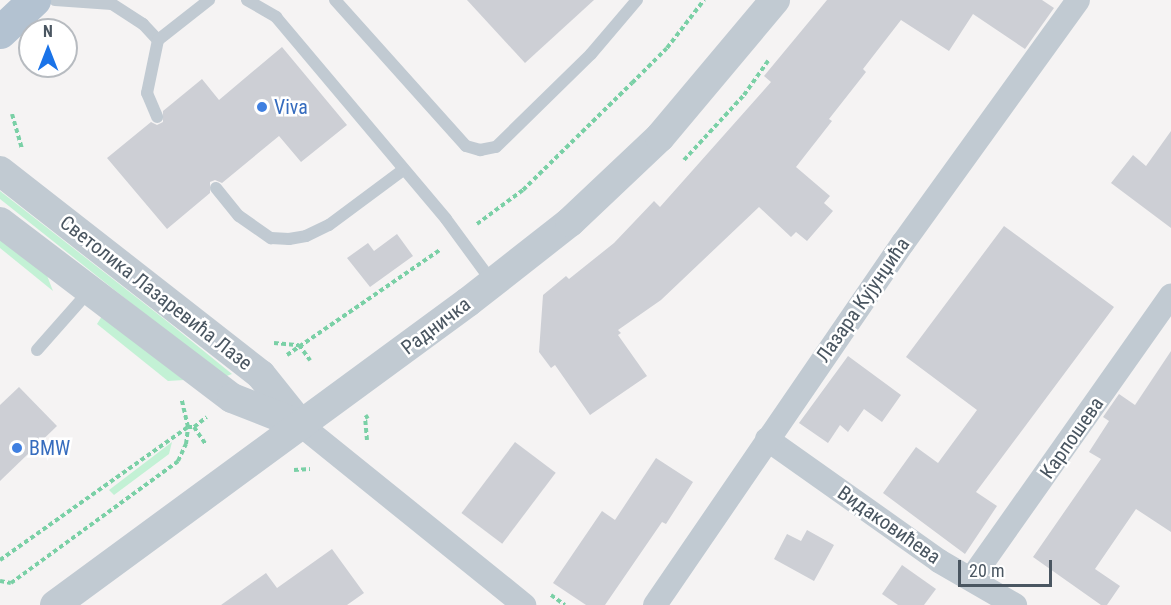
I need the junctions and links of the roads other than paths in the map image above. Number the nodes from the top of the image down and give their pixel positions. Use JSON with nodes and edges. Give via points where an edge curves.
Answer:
{"nodes":[{"id":1,"x":34,"y":0,"type":"edge"},
{"id":2,"x":55,"y":0,"type":"edge"},
{"id":3,"x":209,"y":0,"type":"edge"},
{"id":4,"x":248,"y":0,"type":"edge"},
{"id":5,"x":335,"y":0,"type":"edge"},
{"id":6,"x":637,"y":0,"type":"edge"},
{"id":7,"x":775,"y":0,"type":"edge"},
{"id":8,"x":1078,"y":0,"type":"edge"},
{"id":9,"x":0,"y":32,"type":"edge"},
{"id":10,"x":158,"y":40,"type":"junction"},
{"id":11,"x":157,"y":117,"type":"dead end"},
{"id":12,"x":403,"y":170,"type":"junction"},
{"id":13,"x":0,"y":171,"type":"edge"},
{"id":14,"x":216,"y":188,"type":"dead end"},
{"id":15,"x":0,"y":222,"type":"edge"},
{"id":16,"x":493,"y":283,"type":"junction"},
{"id":17,"x":90,"y":289,"type":"junction"},
{"id":18,"x":1171,"y":296,"type":"edge"},
{"id":19,"x":37,"y":350,"type":"dead end"},
{"id":20,"x":301,"y":425,"type":"junction"},
{"id":21,"x":767,"y":440,"type":"junction"},
{"id":22,"x":971,"y":579,"type":"junction"},
{"id":23,"x":1003,"y":602,"type":"edge"},
{"id":24,"x":55,"y":605,"type":"edge"},
{"id":25,"x":524,"y":605,"type":"edge"},
{"id":26,"x":655,"y":605,"type":"edge"}],
"edges":[{"from":1,"to":9,"type":"main road"},
{"from":2,"to":10,"type":"lane","via":[[112,4],[143,24]]},
{"from":3,"to":10,"type":"lane"},
{"from":4,"to":12,"type":"lane","via":[[276,17]]},
{"from":5,"to":6,"type":"lane","via":[[466,146],[480,150],[496,147],[591,54]]},
{"from":7,"to":16,"type":"street","name":"Радничка","via":[[660,137],[570,222]]},
{"from":8,"to":21,"type":"street","name":"Лазара Кујунџића"},
{"from":10,"to":11,"type":"lane","via":[[147,93]]},
{"from":12,"to":14,"type":"lane","via":[[328,225],[289,239],[270,238],[247,222]]},
{"from":12,"to":16,"type":"lane"},
{"from":13,"to":20,"type":"street","name":"Светолика Лазаревића Лазе","via":[[261,375]]},
{"from":15,"to":17,"type":"street","name":"Светолика Лазаревића Лазе"},
{"from":16,"to":20,"type":"street","name":"Радничка"},
{"from":17,"to":19,"type":"lane"},
{"from":17,"to":20,"type":"street","name":"Светолика Лазаревића Лазе","via":[[232,398]]},
{"from":18,"to":22,"type":"street","name":"Карпошева"},
{"from":20,"to":24,"type":"street","name":"Радничка"},
{"from":20,"to":25,"type":"street","name":"Светолика Лазаревића Лазе"},
{"from":21,"to":22,"type":"street","name":"Видаковићева","via":[[939,561]]},
{"from":21,"to":26,"type":"street","name":"Лазара Кујунџића"},
{"from":22,"to":23,"type":"street","name":"Видаковићева"}]}
